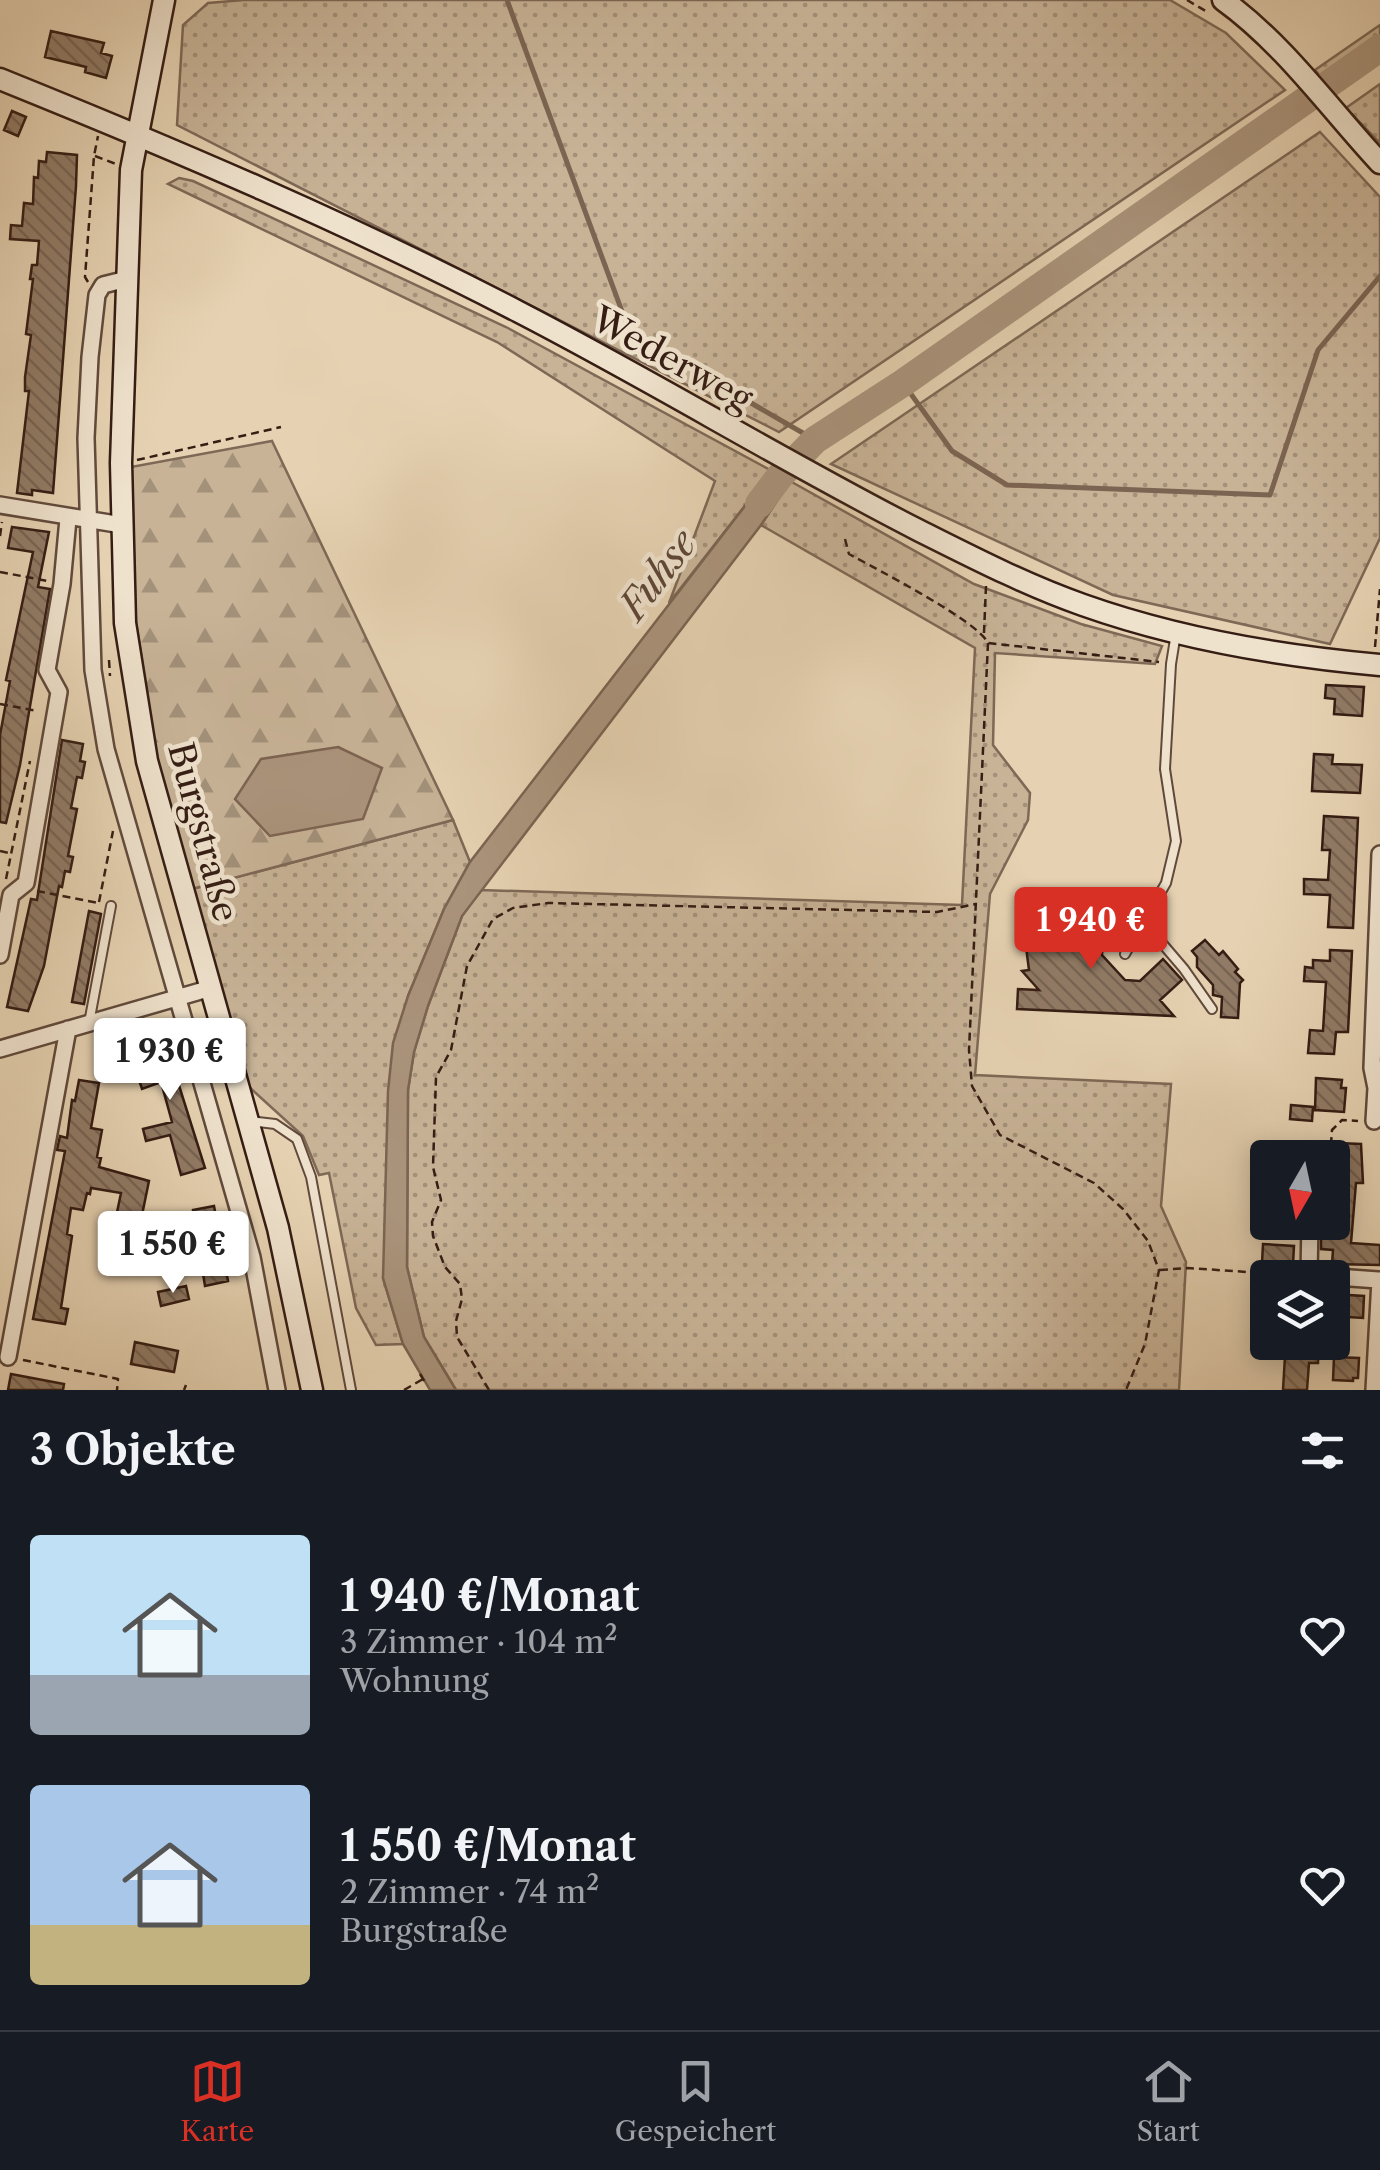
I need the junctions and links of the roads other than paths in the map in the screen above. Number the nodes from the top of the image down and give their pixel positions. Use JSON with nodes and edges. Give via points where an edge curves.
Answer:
{"nodes":[{"id":1,"x":164,"y":0,"type":"edge"},
{"id":2,"x":1224,"y":0,"type":"edge"},
{"id":3,"x":0,"y":79,"type":"edge"},
{"id":4,"x":138,"y":135,"type":"junction"},
{"id":5,"x":1380,"y":163,"type":"edge"},
{"id":6,"x":127,"y":279,"type":"junction"},
{"id":7,"x":0,"y":505,"type":"edge"},
{"id":8,"x":68,"y":519,"type":"junction"},
{"id":9,"x":88,"y":522,"type":"junction"},
{"id":10,"x":122,"y":525,"type":"junction"},
{"id":11,"x":1176,"y":633,"type":"junction"},
{"id":12,"x":1377,"y":664,"type":"edge"},
{"id":13,"x":1380,"y":854,"type":"edge"},
{"id":14,"x":112,"y":906,"type":"road end"},
{"id":15,"x":1143,"y":922,"type":"junction"},
{"id":16,"x":1125,"y":954,"type":"dead end"},
{"id":17,"x":0,"y":955,"type":"edge"},
{"id":18,"x":210,"y":988,"type":"junction"},
{"id":19,"x":177,"y":998,"type":"junction"},
{"id":20,"x":1212,"y":1009,"type":"dead end"},
{"id":21,"x":88,"y":1024,"type":"junction"},
{"id":22,"x":68,"y":1030,"type":"junction"},
{"id":23,"x":0,"y":1049,"type":"edge"},
{"id":24,"x":1376,"y":1068,"type":"edge"},
{"id":25,"x":249,"y":1120,"type":"junction"},
{"id":26,"x":1374,"y":1121,"type":"road end"},
{"id":27,"x":1350,"y":1278,"type":"edge"},
{"id":28,"x":1379,"y":1280,"type":"edge"},
{"id":29,"x":8,"y":1357,"type":"road end"},
{"id":30,"x":277,"y":1390,"type":"edge"},
{"id":31,"x":312,"y":1390,"type":"edge"},
{"id":32,"x":352,"y":1390,"type":"edge"},
{"id":33,"x":1374,"y":1390,"type":"edge"}],
"edges":[{"from":1,"to":4,"type":"street","name":"Burgstraße"},
{"from":2,"to":5,"type":"street","via":[[1298,70]]},
{"from":3,"to":4,"type":"street","name":"Wederweg"},
{"from":4,"to":6,"type":"street","name":"Burgstraße"},
{"from":4,"to":11,"type":"street","name":"Wederweg","via":[[518,311],[987,565],[1082,605]]},
{"from":6,"to":9,"type":"street","name":"Burgstraße","via":[[103,285],[97,295],[86,438]]},
{"from":6,"to":10,"type":"street","name":"Burgstraße"},
{"from":7,"to":8,"type":"street"},
{"from":8,"to":9,"type":"street"},
{"from":8,"to":17,"type":"street","via":[[47,670],[59,692],[26,883]]},
{"from":9,"to":10,"type":"street"},
{"from":9,"to":19,"type":"street","name":"Burgstraße","via":[[96,706]]},
{"from":10,"to":18,"type":"street","name":"Burgstraße","via":[[125,623],[148,761]]},
{"from":11,"to":12,"type":"street","name":"Wederweg"},
{"from":11,"to":15,"type":"lane","via":[[1165,769],[1176,841],[1166,883]]},
{"from":13,"to":24,"type":"street"},
{"from":14,"to":21,"type":"lane"},
{"from":15,"to":16,"type":"lane"},
{"from":15,"to":20,"type":"lane"},
{"from":18,"to":19,"type":"street"},
{"from":18,"to":25,"type":"street","name":"Burgstraße"},
{"from":19,"to":21,"type":"street"},
{"from":19,"to":30,"type":"street","name":"Burgstraße","via":[[252,1257]]},
{"from":21,"to":22,"type":"street"},
{"from":22,"to":23,"type":"street"},
{"from":22,"to":29,"type":"street"},
{"from":24,"to":26,"type":"street"},
{"from":25,"to":31,"type":"street","name":"Burgstraße"},
{"from":25,"to":32,"type":"lane","via":[[275,1124],[297,1139],[311,1178]]},
{"from":27,"to":28,"type":"street"},
{"from":28,"to":33,"type":"street"}]}
